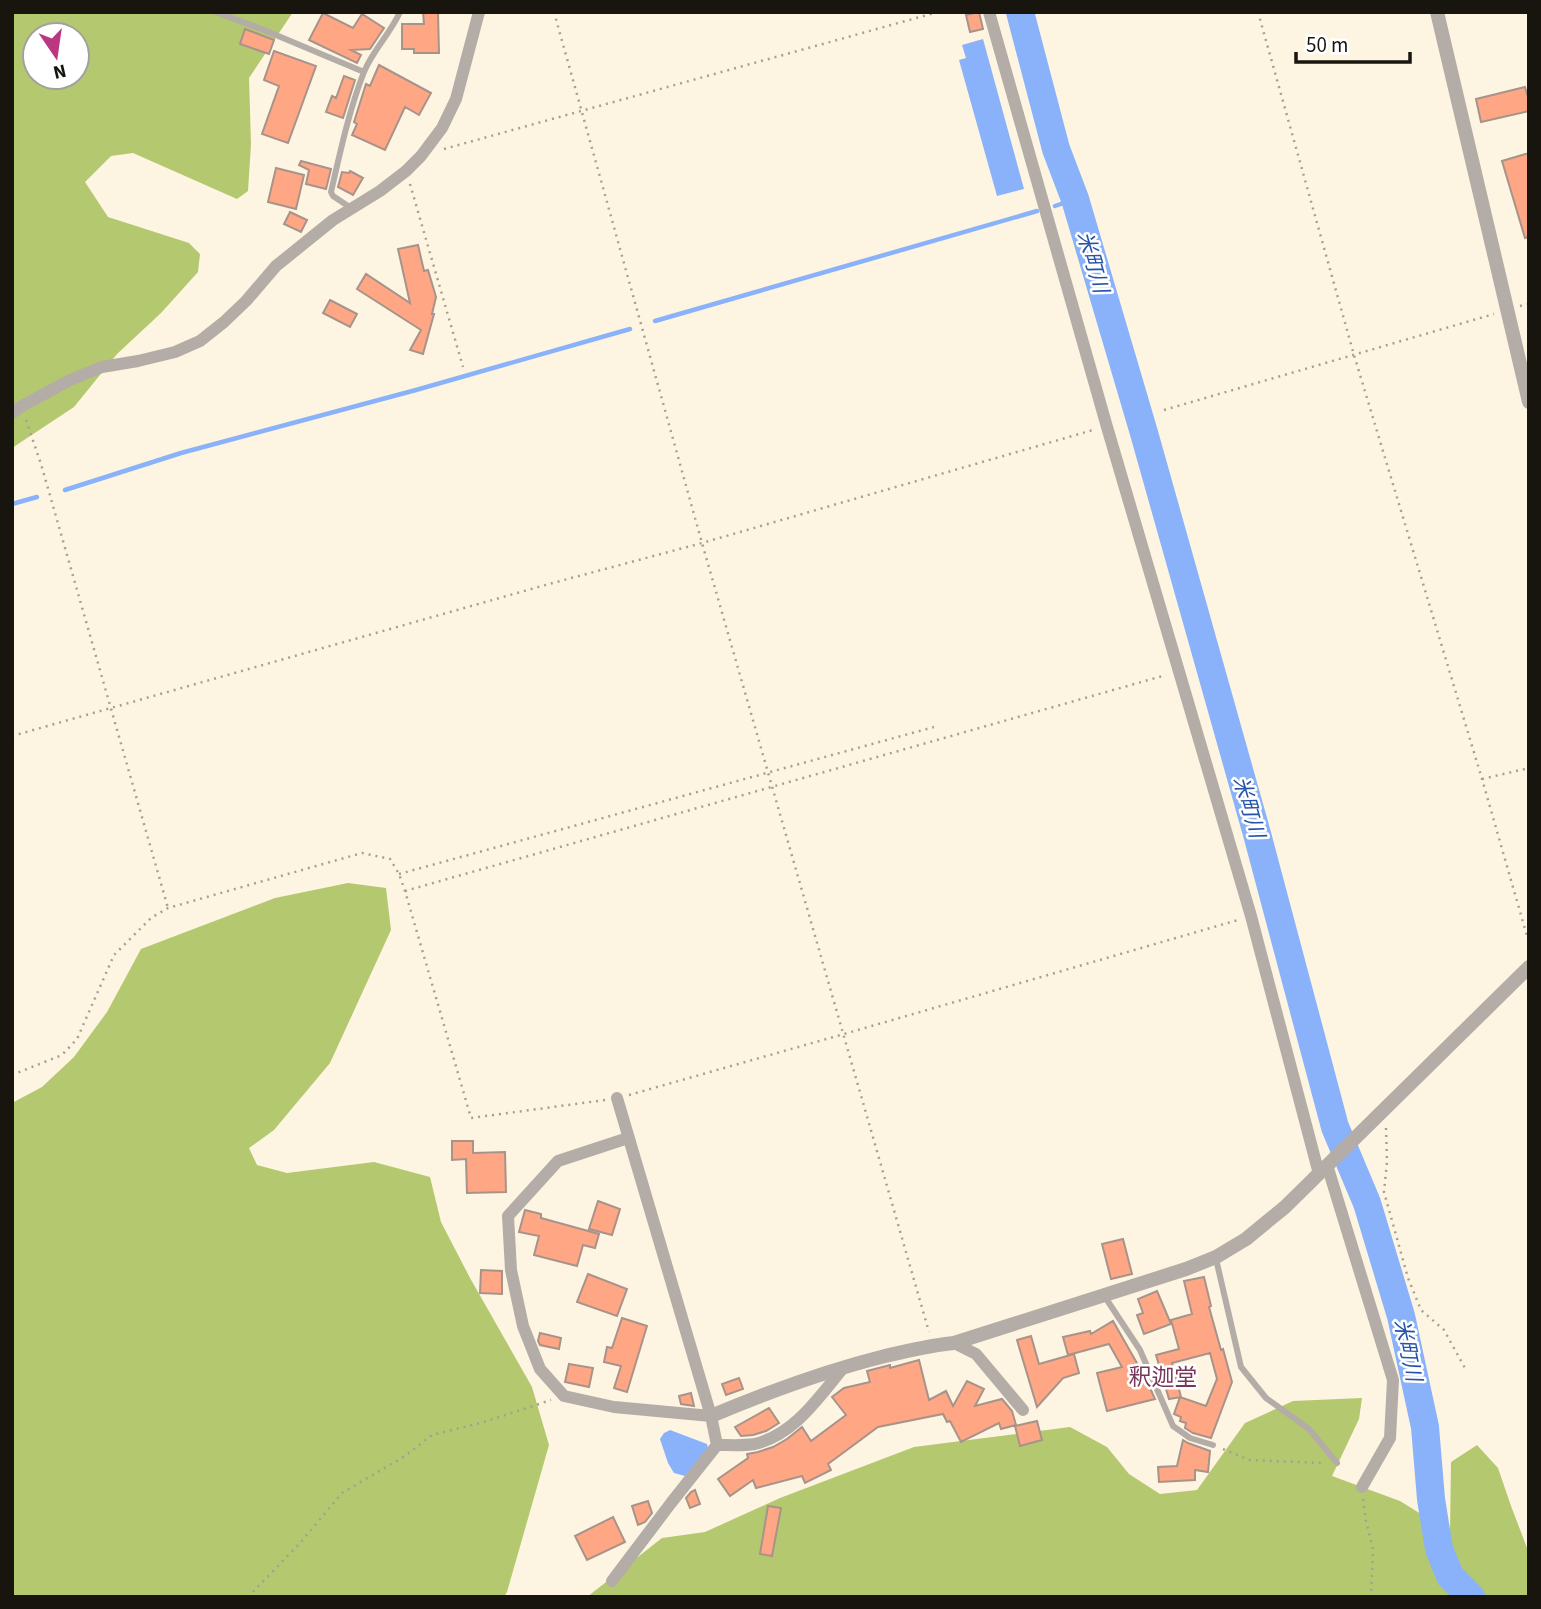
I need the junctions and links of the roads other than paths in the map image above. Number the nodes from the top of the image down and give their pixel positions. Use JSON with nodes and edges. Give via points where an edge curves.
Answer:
{"nodes":[{"id":1,"x":216,"y":12,"type":"edge"},
{"id":2,"x":400,"y":12,"type":"edge"},
{"id":3,"x":479,"y":12,"type":"edge"},
{"id":4,"x":989,"y":12,"type":"edge"},
{"id":5,"x":1437,"y":12,"type":"edge"},
{"id":6,"x":364,"y":72,"type":"junction"},
{"id":7,"x":351,"y":208,"type":"junction"},
{"id":8,"x":1529,"y":402,"type":"edge"},
{"id":9,"x":17,"y":410,"type":"edge"},
{"id":10,"x":1529,"y":967,"type":"edge"},
{"id":11,"x":617,"y":1098,"type":"road end"},
{"id":12,"x":628,"y":1138,"type":"junction"},
{"id":13,"x":1326,"y":1166,"type":"junction"},
{"id":14,"x":1216,"y":1257,"type":"junction"},
{"id":15,"x":1104,"y":1295,"type":"junction"},
{"id":16,"x":954,"y":1343,"type":"junction"},
{"id":17,"x":844,"y":1366,"type":"junction"},
{"id":18,"x":1023,"y":1410,"type":"dead end"},
{"id":19,"x":711,"y":1416,"type":"junction"},
{"id":20,"x":1213,"y":1445,"type":"road end"},
{"id":21,"x":717,"y":1446,"type":"junction"},
{"id":22,"x":1337,"y":1464,"type":"road end"},
{"id":23,"x":1362,"y":1487,"type":"road end"},
{"id":24,"x":612,"y":1581,"type":"dead end"}],
"edges":[{"from":1,"to":6,"type":"lane"},
{"from":2,"to":6,"type":"lane"},
{"from":3,"to":7,"type":"street","via":[[456,99],[442,128],[406,171]]},
{"from":4,"to":13,"type":"street"},
{"from":5,"to":8,"type":"street"},
{"from":6,"to":7,"type":"lane","via":[[331,192]]},
{"from":7,"to":9,"type":"street","via":[[276,266],[246,301],[200,341],[175,352],[102,367]]},
{"from":10,"to":13,"type":"street"},
{"from":11,"to":12,"type":"street"},
{"from":12,"to":19,"type":"street"},
{"from":12,"to":19,"type":"street","via":[[558,1161],[508,1216],[511,1270],[523,1326],[540,1369],[564,1396],[614,1407]]},
{"from":13,"to":14,"type":"street","via":[[1247,1239]]},
{"from":13,"to":23,"type":"street","via":[[1393,1380],[1390,1438]]},
{"from":14,"to":15,"type":"street"},
{"from":14,"to":22,"type":"lane","via":[[1241,1367],[1266,1398],[1309,1429]]},
{"from":15,"to":16,"type":"street"},
{"from":15,"to":20,"type":"lane","via":[[1140,1350],[1173,1426],[1189,1438]]},
{"from":16,"to":17,"type":"street"},
{"from":16,"to":18,"type":"street","via":[[976,1354]]},
{"from":17,"to":19,"type":"street"},
{"from":17,"to":21,"type":"street","via":[[786,1431],[752,1445]]},
{"from":19,"to":21,"type":"street"},
{"from":21,"to":24,"type":"street"}]}
